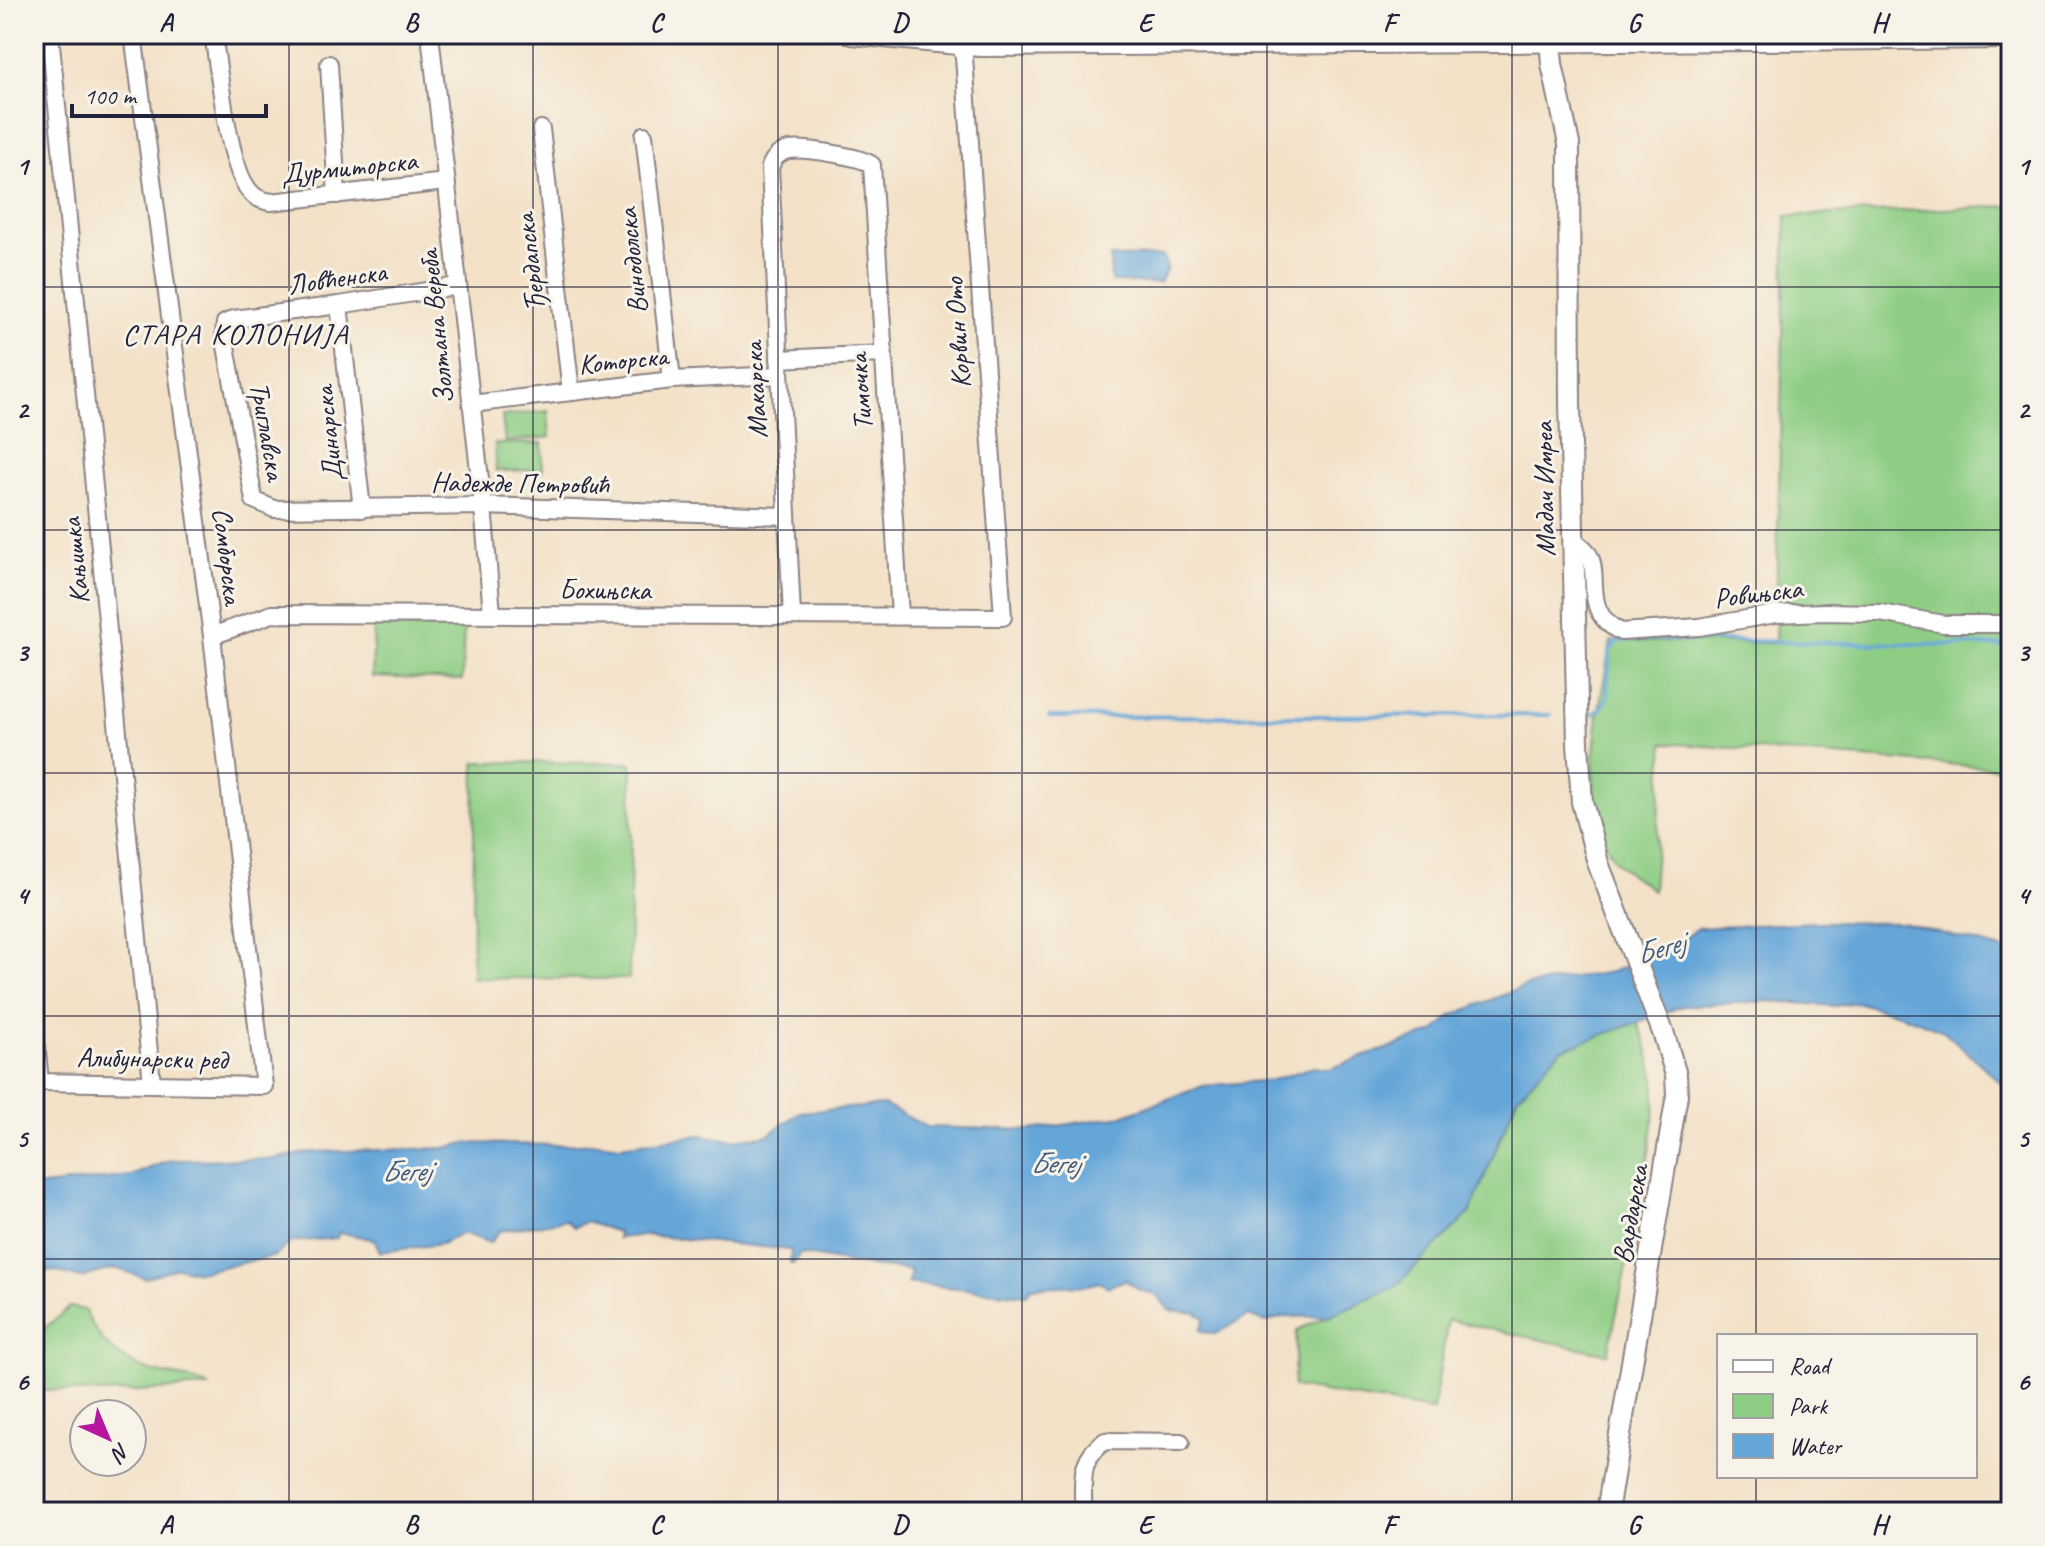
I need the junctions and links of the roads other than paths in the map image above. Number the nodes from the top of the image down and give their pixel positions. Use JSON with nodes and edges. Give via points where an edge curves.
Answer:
{"nodes":[{"id":1,"x":50,"y":34,"type":"edge"},
{"id":2,"x":133,"y":34,"type":"edge"},
{"id":3,"x":213,"y":34,"type":"edge"},
{"id":4,"x":430,"y":34,"type":"edge"},
{"id":5,"x":852,"y":34,"type":"edge"},
{"id":6,"x":1592,"y":36,"type":"edge"},
{"id":7,"x":1921,"y":36,"type":"edge"},
{"id":8,"x":1290,"y":38,"type":"edge"},
{"id":9,"x":2011,"y":38,"type":"edge"},
{"id":10,"x":1550,"y":39,"type":"junction"},
{"id":11,"x":959,"y":40,"type":"edge"},
{"id":12,"x":329,"y":64,"type":"dead end"},
{"id":13,"x":541,"y":129,"type":"dead end"},
{"id":14,"x":644,"y":135,"type":"dead end"},
{"id":15,"x":772,"y":162,"type":"joint"},
{"id":16,"x":446,"y":182,"type":"junction"},
{"id":17,"x":337,"y":195,"type":"junction"},
{"id":18,"x":458,"y":286,"type":"junction"},
{"id":19,"x":339,"y":305,"type":"junction"},
{"id":20,"x":225,"y":323,"type":"joint"},
{"id":21,"x":883,"y":354,"type":"junction"},
{"id":22,"x":780,"y":367,"type":"junction"},
{"id":23,"x":672,"y":380,"type":"junction"},
{"id":24,"x":571,"y":392,"type":"junction"},
{"id":25,"x":471,"y":404,"type":"junction"},
{"id":26,"x":254,"y":500,"type":"joint"},
{"id":27,"x":483,"y":506,"type":"junction"},
{"id":28,"x":362,"y":509,"type":"junction"},
{"id":29,"x":787,"y":516,"type":"junction"},
{"id":30,"x":1573,"y":545,"type":"junction"},
{"id":31,"x":492,"y":614,"type":"junction"},
{"id":32,"x":792,"y":615,"type":"junction"},
{"id":33,"x":900,"y":616,"type":"junction"},
{"id":34,"x":1003,"y":617,"type":"joint"},
{"id":35,"x":2011,"y":624,"type":"edge"},
{"id":36,"x":212,"y":636,"type":"junction"},
{"id":37,"x":1624,"y":932,"type":"joint"},
{"id":38,"x":34,"y":1022,"type":"edge"},
{"id":39,"x":152,"y":1083,"type":"junction"},
{"id":40,"x":264,"y":1086,"type":"joint"},
{"id":41,"x":1181,"y":1442,"type":"dead end"},
{"id":42,"x":1083,"y":1512,"type":"edge"},
{"id":43,"x":1607,"y":1512,"type":"edge"}],
"edges":[{"from":1,"to":39,"type":"street","name":"Кањишка"},
{"from":2,"to":36,"type":"street","name":"Сомборска"},
{"from":3,"to":17,"type":"street","name":"Дурмиторска","via":[[235,158],[246,187],[257,199],[271,202]]},
{"from":4,"to":16,"type":"street","name":"Золтана Вереба"},
{"from":5,"to":11,"type":"street"},
{"from":6,"to":7,"type":"street"},
{"from":6,"to":10,"type":"street"},
{"from":7,"to":9,"type":"street"},
{"from":8,"to":10,"type":"street"},
{"from":8,"to":11,"type":"street"},
{"from":10,"to":30,"type":"street","name":"Мадач Имреа","via":[[1569,144]]},
{"from":11,"to":34,"type":"street","name":"Корвин Ото"},
{"from":12,"to":17,"type":"street"},
{"from":13,"to":24,"type":"street","name":"Ђердапска"},
{"from":14,"to":23,"type":"street","name":"Винодолска"},
{"from":15,"to":21,"type":"street","name":"Тимочка","via":[[790,150],[857,157],[872,165]]},
{"from":15,"to":22,"type":"street","name":"Макарска"},
{"from":16,"to":17,"type":"street","name":"Дурмиторска"},
{"from":16,"to":18,"type":"street","name":"Золтана Вереба"},
{"from":18,"to":19,"type":"street","name":"Ловћенска"},
{"from":18,"to":25,"type":"street","name":"Золтана Вереба"},
{"from":19,"to":20,"type":"street","name":"Ловћенска"},
{"from":19,"to":28,"type":"street","name":"Динарска"},
{"from":20,"to":26,"type":"street","name":"Триглавска"},
{"from":21,"to":22,"type":"street","name":"Которска"},
{"from":21,"to":33,"type":"street","name":"Тимочка"},
{"from":22,"to":23,"type":"street","name":"Которска"},
{"from":22,"to":29,"type":"street","name":"Макарска"},
{"from":23,"to":24,"type":"street","name":"Которска"},
{"from":24,"to":25,"type":"street","name":"Которска"},
{"from":25,"to":27,"type":"street","name":"Золтана Вереба"},
{"from":26,"to":28,"type":"street","name":"Надежде Петровић","via":[[274,509]]},
{"from":27,"to":28,"type":"street","name":"Надежде Петровић"},
{"from":27,"to":29,"type":"street","name":"Надежде Петровић"},
{"from":27,"to":31,"type":"street","name":"Золтана Вереба"},
{"from":29,"to":32,"type":"street","name":"Макарска"},
{"from":30,"to":35,"type":"street","name":"Ровињска","via":[[1586,549],[1591,559],[1601,617],[1621,632],[1824,612],[1880,613],[1944,624]]},
{"from":30,"to":37,"type":"street","name":"Мадач Имреа","via":[[1582,802]]},
{"from":31,"to":32,"type":"street","name":"Бохињска"},
{"from":31,"to":36,"type":"street","name":"Бохињска","via":[[272,614]]},
{"from":32,"to":33,"type":"street","name":"Бохињска"},
{"from":33,"to":34,"type":"street","name":"Бохињска"},
{"from":36,"to":40,"type":"street","name":"Сомборска"},
{"from":37,"to":43,"type":"street","name":"Вардарска","via":[[1676,1075],[1675,1116]]},
{"from":38,"to":39,"type":"street","name":"Алибунарски ред","via":[[40,1082]]},
{"from":39,"to":40,"type":"street","name":"Алибунарски ред"},
{"from":41,"to":42,"type":"street","via":[[1098,1445],[1084,1466]]}]}
